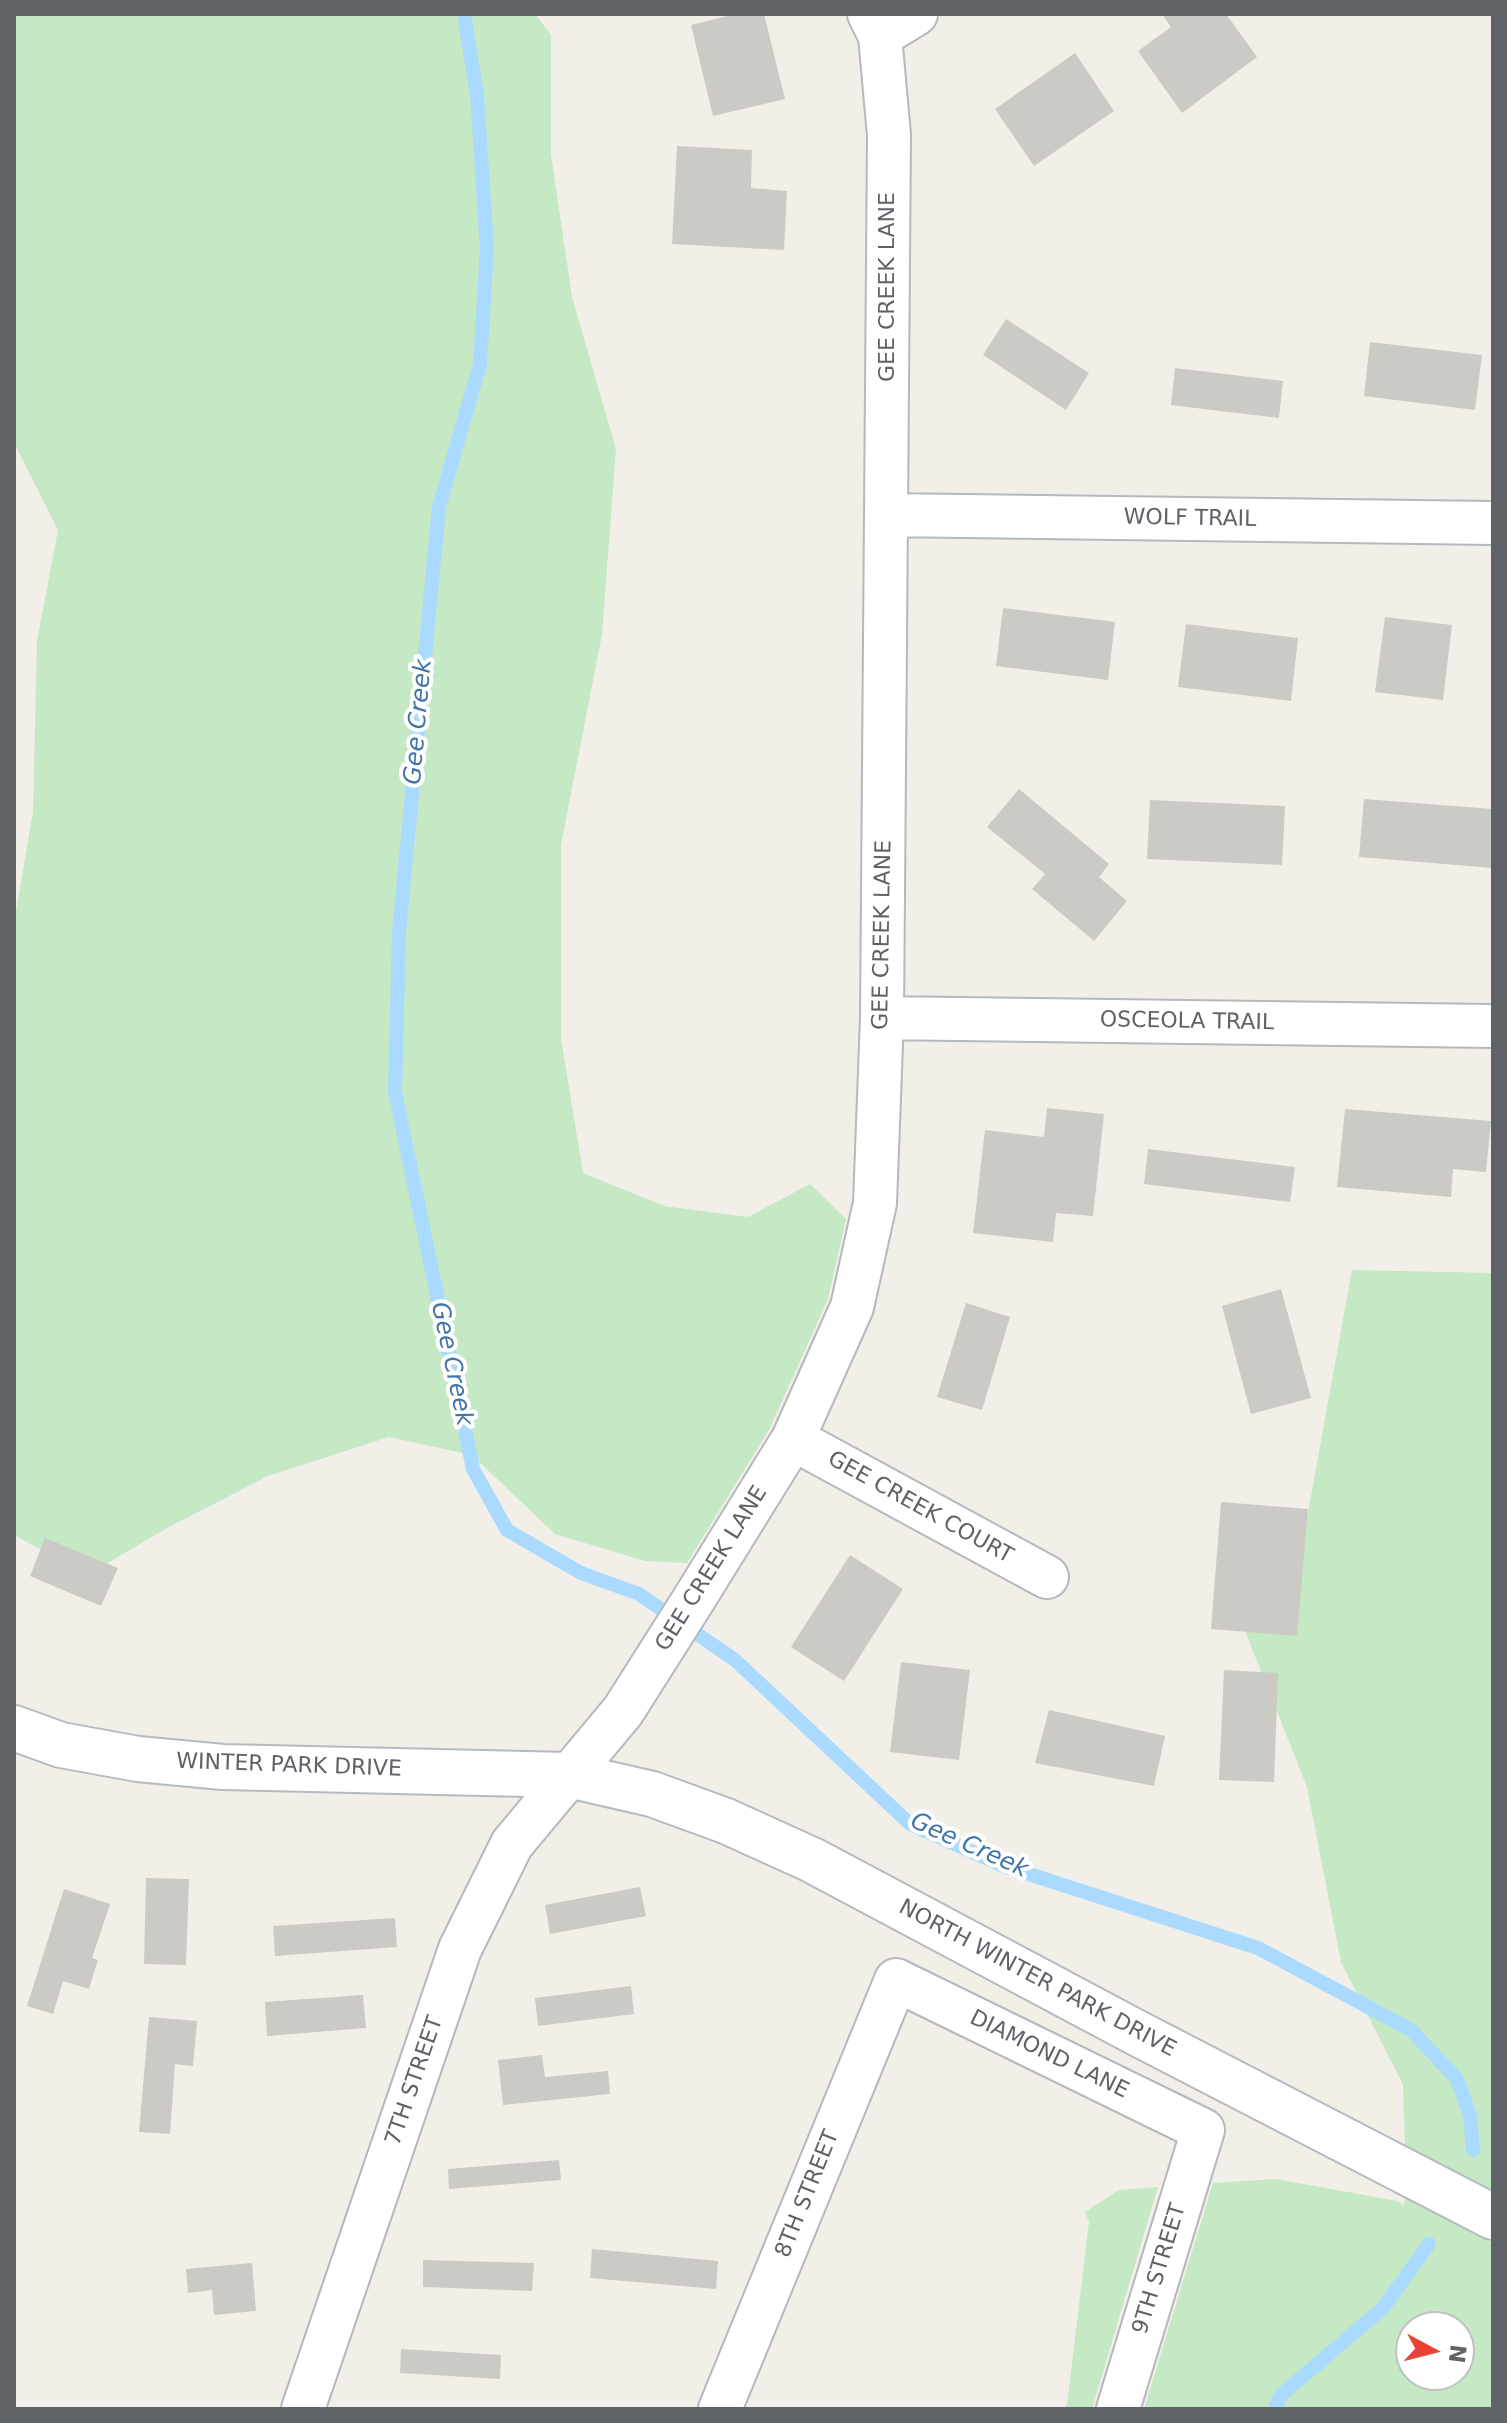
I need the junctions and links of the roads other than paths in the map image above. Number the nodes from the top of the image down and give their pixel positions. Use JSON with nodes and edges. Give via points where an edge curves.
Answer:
{"nodes":[{"id":1,"x":916,"y":14,"type":"edge"},
{"id":2,"x":875,"y":25,"type":"edge"},
{"id":3,"x":888,"y":515,"type":"junction"},
{"id":4,"x":1493,"y":523,"type":"edge"},
{"id":5,"x":882,"y":1018,"type":"junction"},
{"id":6,"x":1493,"y":1026,"type":"edge"},
{"id":7,"x":793,"y":1439,"type":"junction"},
{"id":8,"x":1047,"y":1577,"type":"dead end"},
{"id":9,"x":14,"y":1728,"type":"edge"},
{"id":10,"x":569,"y":1775,"type":"junction"},
{"id":11,"x":896,"y":1980,"type":"joint"},
{"id":12,"x":1203,"y":2130,"type":"joint"},
{"id":13,"x":1493,"y":2217,"type":"edge"},
{"id":14,"x":303,"y":2409,"type":"edge"},
{"id":15,"x":720,"y":2409,"type":"edge"},
{"id":16,"x":1118,"y":2409,"type":"edge"}],
"edges":[{"from":1,"to":2,"type":"street"},
{"from":2,"to":3,"type":"street","name":"GEE CREEK LANE","via":[[889,135]]},
{"from":3,"to":4,"type":"street","name":"WOLF TRAIL"},
{"from":3,"to":5,"type":"street","name":"GEE CREEK LANE"},
{"from":5,"to":6,"type":"street","name":"OSCEOLA TRAIL"},
{"from":5,"to":7,"type":"street","name":"GEE CREEK LANE","via":[[875,1203],[852,1307]]},
{"from":7,"to":8,"type":"street","name":"GEE CREEK COURT"},
{"from":7,"to":10,"type":"street","name":"GEE CREEK LANE","via":[[623,1711]]},
{"from":9,"to":10,"type":"street","name":"WINTER PARK DRIVE","via":[[61,1745],[223,1767]]},
{"from":10,"to":13,"type":"street","name":"NORTH WINTER PARK DRIVE","via":[[652,1794],[812,1860]]},
{"from":10,"to":14,"type":"street","name":"7TH STREET","via":[[512,1844],[460,1949]]},
{"from":11,"to":12,"type":"street","name":"DIAMOND LANE"},
{"from":11,"to":15,"type":"street","name":"8TH STREET"},
{"from":12,"to":16,"type":"street","name":"9TH STREET"}]}
